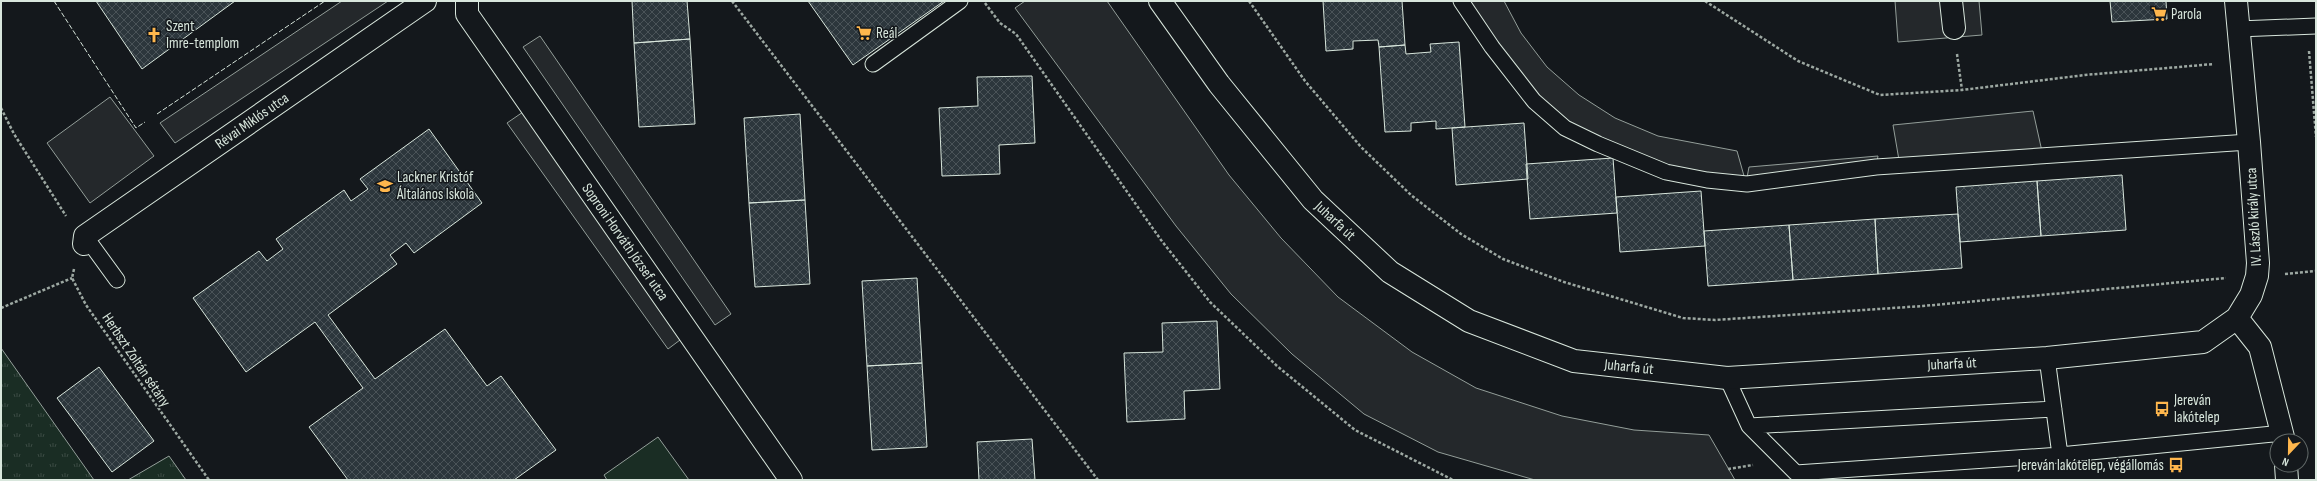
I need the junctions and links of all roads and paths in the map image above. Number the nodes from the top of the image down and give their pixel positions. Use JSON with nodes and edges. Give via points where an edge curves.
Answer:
{"nodes":[{"id":1,"x":425,"y":1,"type":"edge"},
{"id":2,"x":467,"y":1,"type":"edge"},
{"id":3,"x":732,"y":1,"type":"edge"},
{"id":4,"x":960,"y":1,"type":"edge"},
{"id":5,"x":983,"y":1,"type":"edge"},
{"id":6,"x":1160,"y":1,"type":"edge"},
{"id":7,"x":1249,"y":1,"type":"edge"},
{"id":8,"x":1461,"y":1,"type":"edge"},
{"id":9,"x":1705,"y":1,"type":"edge"},
{"id":10,"x":1951,"y":1,"type":"edge"},
{"id":11,"x":2236,"y":1,"type":"edge"},
{"id":12,"x":2313,"y":26,"type":"edge"},
{"id":13,"x":1954,"y":28,"type":"joint"},
{"id":14,"x":2238,"y":29,"type":"junction"},
{"id":15,"x":2240,"y":62,"type":"junction"},
{"id":16,"x":873,"y":64,"type":"dead end"},
{"id":17,"x":1962,"y":90,"type":"junction"},
{"id":18,"x":1,"y":103,"type":"edge"},
{"id":19,"x":2,"y":109,"type":"edge"},
{"id":20,"x":2316,"y":137,"type":"edge"},
{"id":21,"x":2249,"y":142,"type":"junction"},
{"id":22,"x":85,"y":240,"type":"junction"},
{"id":23,"x":2316,"y":271,"type":"edge"},
{"id":24,"x":2300,"y":272,"type":"dead end"},
{"id":25,"x":72,"y":278,"type":"junction"},
{"id":26,"x":2228,"y":278,"type":"dead end"},
{"id":27,"x":117,"y":280,"type":"dead end"},
{"id":28,"x":1,"y":308,"type":"edge"},
{"id":29,"x":2237,"y":318,"type":"junction"},
{"id":30,"x":2047,"y":358,"type":"junction"},
{"id":31,"x":1727,"y":378,"type":"junction"},
{"id":32,"x":2054,"y":409,"type":"junction"},
{"id":33,"x":1749,"y":426,"type":"junction"},
{"id":34,"x":2282,"y":433,"type":"edge"},
{"id":35,"x":2269,"y":438,"type":"edge"},
{"id":36,"x":2060,"y":455,"type":"junction"},
{"id":37,"x":1754,"y":464,"type":"dead end"},
{"id":38,"x":1728,"y":469,"type":"dead end"},
{"id":39,"x":208,"y":480,"type":"edge"},
{"id":40,"x":790,"y":480,"type":"edge"},
{"id":41,"x":1098,"y":480,"type":"edge"},
{"id":42,"x":1453,"y":480,"type":"edge"}],
"edges":[{"from":1,"to":22,"type":"street","name":"Révai Miklós utca"},
{"from":2,"to":40,"type":"street","name":"Soproni Horváth József utca","via":[[467,14]]},
{"from":3,"to":41,"type":"path"},
{"from":4,"to":16,"type":"lane"},
{"from":5,"to":42,"type":"path","via":[[1000,23],[1016,34],[1161,240],[1210,302],[1277,366],[1355,430]]},
{"from":6,"to":31,"type":"street","name":"Juharfa út","via":[[1219,84],[1313,200],[1390,272],[1469,321],[1574,361]]},
{"from":7,"to":26,"type":"path","via":[[1304,81],[1361,147],[1411,195],[1461,234],[1503,259],[1564,282],[1683,318],[1715,320],[1923,306]]},
{"from":8,"to":21,"type":"lane","via":[[1492,47],[1534,101],[1565,128],[1666,172],[1707,180],[1746,184],[1876,167]]},
{"from":9,"to":17,"type":"path","via":[[1798,61],[1880,95]]},
{"from":10,"to":13,"type":"street"},
{"from":11,"to":14,"type":"street","name":"IV. László király utca"},
{"from":12,"to":14,"type":"lane"},
{"from":12,"to":20,"type":"path","via":[[2309,55]]},
{"from":13,"to":17,"type":"path"},
{"from":14,"to":15,"type":"street","name":"IV. László király utca"},
{"from":15,"to":17,"type":"path","via":[[2085,75]]},
{"from":15,"to":21,"type":"street","name":"IV. László király utca"},
{"from":18,"to":19,"type":"path"},
{"from":19,"to":22,"type":"path","via":[[14,134]]},
{"from":21,"to":29,"type":"street","name":"IV. László király utca","via":[[2257,276],[2251,295]]},
{"from":22,"to":25,"type":"path","via":[[76,260]]},
{"from":22,"to":27,"type":"lane"},
{"from":23,"to":24,"type":"path"},
{"from":25,"to":28,"type":"path"},
{"from":25,"to":39,"type":"path","name":"Herbszt Zoltán sétány","via":[[86,306]]},
{"from":29,"to":30,"type":"street","name":"Juharfa út","via":[[2203,342]]},
{"from":29,"to":34,"type":"street","via":[[2260,347]]},
{"from":30,"to":31,"type":"street","name":"Juharfa út"},
{"from":30,"to":32,"type":"lane"},
{"from":31,"to":33,"type":"lane"},
{"from":32,"to":33,"type":"lane"},
{"from":32,"to":36,"type":"lane"},
{"from":33,"to":36,"type":"lane","via":[[1796,473]]},
{"from":35,"to":36,"type":"lane"},
{"from":37,"to":38,"type":"path"}]}
